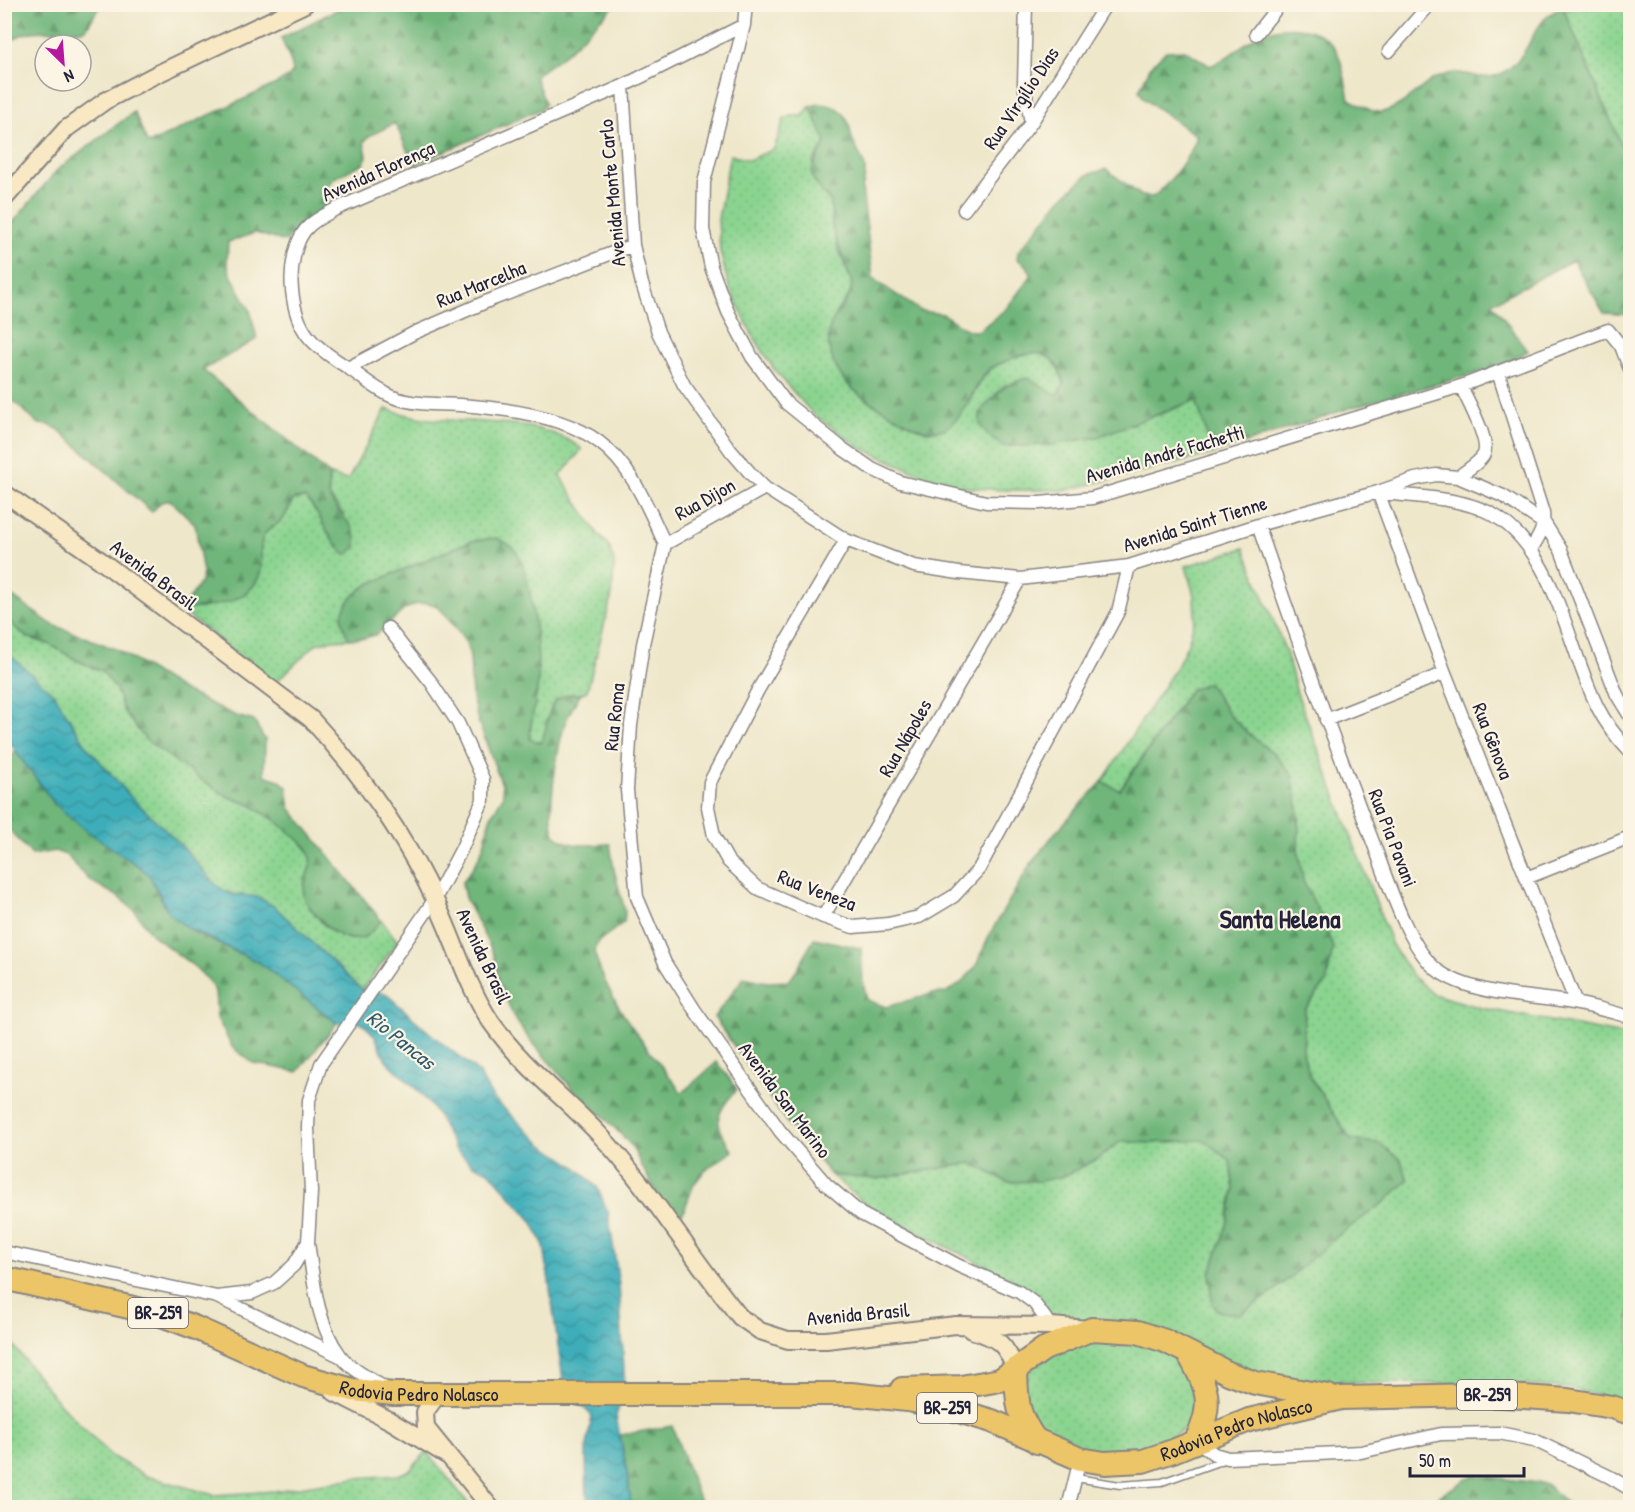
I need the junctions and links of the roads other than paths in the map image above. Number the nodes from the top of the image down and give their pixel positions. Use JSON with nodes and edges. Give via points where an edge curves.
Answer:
{"nodes":[{"id":1,"x":305,"y":4,"type":"edge"},
{"id":2,"x":746,"y":4,"type":"edge"},
{"id":3,"x":1026,"y":4,"type":"edge"},
{"id":4,"x":1106,"y":4,"type":"edge"},
{"id":5,"x":1280,"y":4,"type":"edge"},
{"id":6,"x":1430,"y":4,"type":"edge"},
{"id":7,"x":744,"y":25,"type":"junction"},
{"id":8,"x":1256,"y":34,"type":"dead end"},
{"id":9,"x":1389,"y":51,"type":"dead end"},
{"id":10,"x":623,"y":86,"type":"junction"},
{"id":11,"x":1031,"y":123,"type":"junction"},
{"id":12,"x":4,"y":199,"type":"edge"},
{"id":13,"x":964,"y":210,"type":"dead end"},
{"id":14,"x":633,"y":245,"type":"junction"},
{"id":15,"x":348,"y":368,"type":"junction"},
{"id":16,"x":1630,"y":369,"type":"edge"},
{"id":17,"x":1498,"y":372,"type":"junction"},
{"id":18,"x":1461,"y":386,"type":"junction"},
{"id":19,"x":1458,"y":477,"type":"junction"},
{"id":20,"x":765,"y":488,"type":"junction"},
{"id":21,"x":1378,"y":492,"type":"junction"},
{"id":22,"x":4,"y":493,"type":"edge"},
{"id":23,"x":1545,"y":524,"type":"junction"},
{"id":24,"x":1258,"y":525,"type":"junction"},
{"id":25,"x":846,"y":540,"type":"junction"},
{"id":26,"x":665,"y":544,"type":"junction"},
{"id":27,"x":1530,"y":551,"type":"junction"},
{"id":28,"x":1129,"y":566,"type":"junction"},
{"id":29,"x":1020,"y":579,"type":"junction"},
{"id":30,"x":388,"y":628,"type":"dead end"},
{"id":31,"x":1445,"y":673,"type":"junction"},
{"id":32,"x":1630,"y":716,"type":"edge"},
{"id":33,"x":1326,"y":720,"type":"junction"},
{"id":34,"x":1630,"y":752,"type":"edge"},
{"id":35,"x":1630,"y":837,"type":"edge"},
{"id":36,"x":1526,"y":878,"type":"junction"},
{"id":37,"x":637,"y":897,"type":"joint"},
{"id":38,"x":435,"y":899,"type":"junction"},
{"id":39,"x":823,"y":917,"type":"junction"},
{"id":40,"x":1576,"y":1003,"type":"junction"},
{"id":41,"x":1630,"y":1017,"type":"edge"},
{"id":42,"x":308,"y":1242,"type":"junction"},
{"id":43,"x":4,"y":1252,"type":"edge"},
{"id":44,"x":4,"y":1278,"type":"edge"},
{"id":45,"x":217,"y":1297,"type":"junction"},
{"id":46,"x":956,"y":1325,"type":"junction"},
{"id":47,"x":1051,"y":1326,"type":"junction"},
{"id":48,"x":1092,"y":1329,"type":"junction"},
{"id":49,"x":1188,"y":1353,"type":"junction"},
{"id":50,"x":340,"y":1356,"type":"junction"},
{"id":51,"x":1016,"y":1371,"type":"junction"},
{"id":52,"x":303,"y":1376,"type":"junction"},
{"id":53,"x":394,"y":1394,"type":"junction"},
{"id":54,"x":438,"y":1394,"type":"junction"},
{"id":55,"x":851,"y":1394,"type":"junction"},
{"id":56,"x":1341,"y":1398,"type":"junction"},
{"id":57,"x":1630,"y":1413,"type":"edge"},
{"id":58,"x":1196,"y":1440,"type":"junction"},
{"id":59,"x":1037,"y":1442,"type":"junction"},
{"id":60,"x":448,"y":1456,"type":"junction"},
{"id":61,"x":1228,"y":1458,"type":"junction"},
{"id":62,"x":1078,"y":1468,"type":"junction"},
{"id":63,"x":1630,"y":1489,"type":"edge"},
{"id":64,"x":491,"y":1508,"type":"edge"},
{"id":65,"x":1068,"y":1508,"type":"edge"}],
"edges":[{"from":1,"to":12,"type":"main road","via":[[105,101],[66,129]]},
{"from":2,"to":7,"type":"street","name":"Avenida André Fachetti"},
{"from":3,"to":11,"type":"street","via":[[1024,84]]},
{"from":4,"to":11,"type":"street","name":"Rua Virgílio Dias"},
{"from":5,"to":8,"type":"street"},
{"from":6,"to":9,"type":"street"},
{"from":7,"to":10,"type":"street","name":"Avenida Florença"},
{"from":7,"to":18,"type":"street","name":"Avenida André Fachetti","via":[[704,182],[702,229],[711,267],[728,312],[752,357],[786,403],[872,469],[900,482],[986,502],[1040,503],[1092,498]]},
{"from":10,"to":14,"type":"street","name":"Avenida Monte Carlo"},
{"from":10,"to":15,"type":"street","name":"Avenida Florença","via":[[336,209],[307,227],[295,248],[291,279],[294,307],[308,339]]},
{"from":11,"to":13,"type":"street","name":"Rua Virgílio Dias"},
{"from":14,"to":15,"type":"street","name":"Rua Marcelha","via":[[488,301],[414,333]]},
{"from":14,"to":20,"type":"street","name":"Avenida Monte Carlo","via":[[658,332],[684,385],[731,451]]},
{"from":15,"to":26,"type":"street","name":"Avenida Florença","via":[[393,397],[517,412],[564,423],[599,441],[624,466]]},
{"from":16,"to":17,"type":"street","name":"Avenida André Fachetti","via":[[1621,346],[1608,330]]},
{"from":17,"to":18,"type":"street","name":"Avenida André Fachetti"},
{"from":17,"to":23,"type":"street"},
{"from":18,"to":19,"type":"street","via":[[1486,442],[1481,460]]},
{"from":19,"to":21,"type":"street","name":"Avenida Saint Tienne","via":[[1436,475]]},
{"from":19,"to":23,"type":"street","name":"Avenida Saint Tienne","via":[[1503,496]]},
{"from":20,"to":25,"type":"street","name":"Avenida Monte Carlo"},
{"from":20,"to":26,"type":"street","name":"Rua Dijon"},
{"from":21,"to":24,"type":"street","name":"Avenida Saint Tienne"},
{"from":21,"to":27,"type":"street","name":"Avenida Saint Tienne","via":[[1436,497],[1487,512],[1507,524]]},
{"from":21,"to":31,"type":"street","name":"Rua Gênova"},
{"from":22,"to":38,"type":"main road","name":"Avenida Brasil","via":[[100,560],[310,719],[375,797],[407,845]]},
{"from":23,"to":27,"type":"street"},
{"from":23,"to":32,"type":"street","via":[[1561,550],[1617,694]]},
{"from":24,"to":28,"type":"street","name":"Avenida Saint Tienne"},
{"from":24,"to":33,"type":"street","name":"Rua Pia Pavani"},
{"from":25,"to":29,"type":"street","name":"Avenida Monte Carlo","via":[[914,566]]},
{"from":25,"to":39,"type":"street","name":"Rua Veneza","via":[[758,690],[710,782],[708,807],[714,836],[728,861],[757,888]]},
{"from":26,"to":37,"type":"street","name":"Rua Roma","via":[[643,644],[631,725],[627,790]]},
{"from":27,"to":34,"type":"street","name":"Avenida Saint Tienne","via":[[1548,580],[1598,708]]},
{"from":28,"to":29,"type":"street","name":"Avenida Saint Tienne"},
{"from":28,"to":39,"type":"street","name":"Rua Veneza","via":[[1118,612],[979,870],[954,896],[919,917],[853,927]]},
{"from":29,"to":39,"type":"street","name":"Rua Nápoles"},
{"from":30,"to":38,"type":"street","via":[[458,723],[483,779],[483,800]]},
{"from":31,"to":33,"type":"street"},
{"from":31,"to":36,"type":"street","name":"Rua Gênova"},
{"from":33,"to":40,"type":"street","name":"Rua Pia Pavani","via":[[1418,949],[1437,969],[1468,984]]},
{"from":35,"to":36,"type":"street"},
{"from":36,"to":40,"type":"street","name":"Rua Gênova"},
{"from":37,"to":47,"type":"street","name":"Avenida San Marino","via":[[665,963],[693,1009],[780,1131],[826,1184],[861,1214],[959,1266],[1019,1292],[1034,1303]]},
{"from":38,"to":42,"type":"street","via":[[321,1064],[309,1100]]},
{"from":38,"to":46,"type":"main road","name":"Avenida Brasil","via":[[472,987],[497,1029],[632,1172],[740,1317],[760,1331],[788,1340],[826,1340]]},
{"from":40,"to":41,"type":"street","name":"Rua Pia Pavani"},
{"from":42,"to":45,"type":"street","via":[[294,1265],[274,1283],[252,1293]]},
{"from":42,"to":50,"type":"street","via":[[323,1320]]},
{"from":43,"to":45,"type":"street"},
{"from":44,"to":52,"type":"highway","name":"Rodovia Pedro Nolasco","number":"BR-259","via":[[159,1314]]},
{"from":45,"to":50,"type":"street"},
{"from":46,"to":47,"type":"main road","name":"Avenida Brasil"},
{"from":46,"to":51,"type":"main road","name":"Avenida Brasil","via":[[991,1335],[1001,1342]]},
{"from":47,"to":48,"type":"main road","name":"Avenida Brasil"},
{"from":48,"to":49,"type":"highway","name":"Rodovia Pedro Nolasco","number":"BR-259","via":[[1138,1332]]},
{"from":48,"to":51,"type":"highway","name":"Rodovia Pedro Nolasco","number":"BR-259","via":[[1044,1349]]},
{"from":49,"to":56,"type":"highway","number":"BR-259","via":[[1255,1383]]},
{"from":49,"to":58,"type":"highway","via":[[1207,1394],[1208,1410]]},
{"from":50,"to":53,"type":"street"},
{"from":51,"to":55,"type":"highway","name":"Rodovia Pedro Nolasco","number":"BR-259","via":[[1000,1380],[961,1387]]},
{"from":51,"to":59,"type":"highway","via":[[1023,1423]]},
{"from":52,"to":53,"type":"highway","name":"Rodovia Pedro Nolasco","number":"BR-259","via":[[353,1390]]},
{"from":52,"to":60,"type":"main road","via":[[389,1420]]},
{"from":53,"to":54,"type":"highway","name":"Rodovia Pedro Nolasco","number":"BR-259"},
{"from":54,"to":55,"type":"highway","name":"Rodovia Pedro Nolasco","number":"BR-259"},
{"from":54,"to":60,"type":"main road","via":[[424,1412],[424,1421]]},
{"from":55,"to":59,"type":"highway","name":"Rodovia Pedro Nolasco","number":"BR-259","via":[[942,1406],[992,1421]]},
{"from":56,"to":57,"type":"highway","name":"Rodovia Pedro Nolasco","number":"BR-259","via":[[1513,1396],[1568,1400]]},
{"from":56,"to":58,"type":"highway","name":"Rodovia Pedro Nolasco","number":"BR-259","via":[[1249,1420]]},
{"from":58,"to":61,"type":"street","via":[[1214,1454]]},
{"from":58,"to":62,"type":"highway","name":"Rodovia Pedro Nolasco","number":"BR-259","via":[[1143,1461]]},
{"from":59,"to":62,"type":"highway","name":"Rodovia Pedro Nolasco","number":"BR-259"},
{"from":60,"to":64,"type":"main road"},
{"from":61,"to":62,"type":"lane","via":[[1162,1482],[1120,1485]]},
{"from":61,"to":63,"type":"street","via":[[1361,1452],[1441,1434],[1499,1433],[1534,1440]]},
{"from":62,"to":65,"type":"street"}]}
